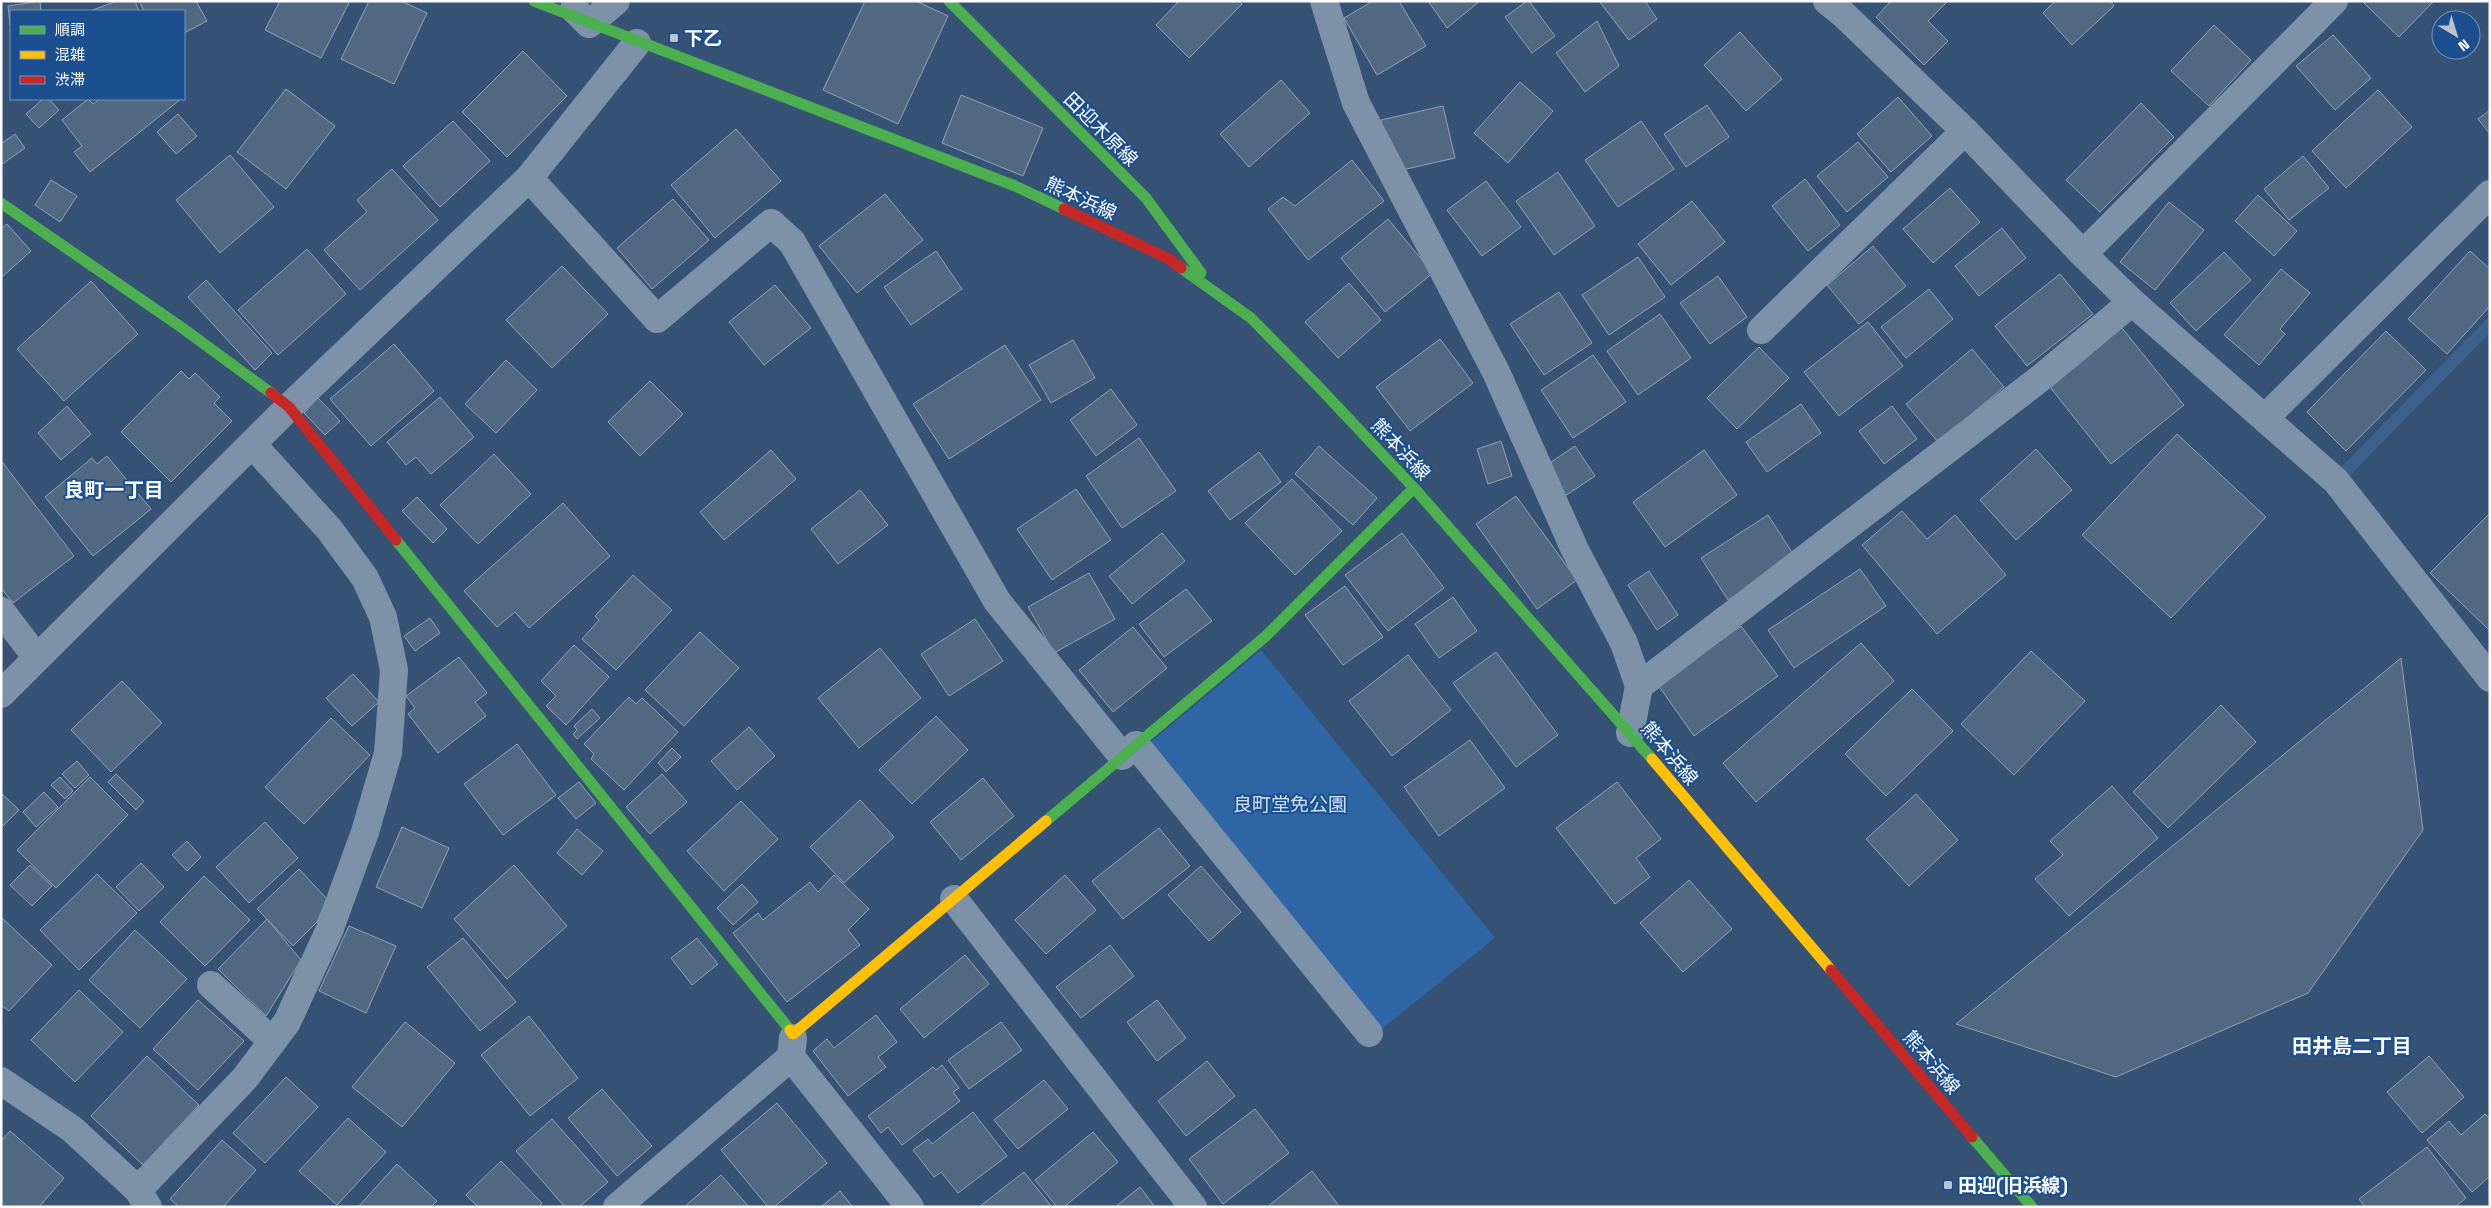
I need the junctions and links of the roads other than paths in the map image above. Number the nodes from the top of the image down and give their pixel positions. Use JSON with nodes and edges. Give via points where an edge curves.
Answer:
{"nodes":[{"id":1,"x":534,"y":1,"type":"edge"},
{"id":2,"x":566,"y":1,"type":"edge"},
{"id":3,"x":616,"y":1,"type":"edge"},
{"id":4,"x":949,"y":1,"type":"edge"},
{"id":5,"x":1324,"y":1,"type":"edge"},
{"id":6,"x":2334,"y":1,"type":"edge"},
{"id":7,"x":1841,"y":5,"type":"edge"},
{"id":8,"x":589,"y":24,"type":"junction"},
{"id":9,"x":637,"y":43,"type":"junction"},
{"id":10,"x":1965,"y":131,"type":"junction"},
{"id":11,"x":529,"y":178,"type":"junction"},
{"id":12,"x":2490,"y":194,"type":"edge"},
{"id":13,"x":1,"y":203,"type":"edge"},
{"id":14,"x":2083,"y":254,"type":"junction"},
{"id":15,"x":1215,"y":292,"type":"junction"},
{"id":16,"x":2132,"y":302,"type":"junction"},
{"id":17,"x":1761,"y":330,"type":"dead end"},
{"id":18,"x":290,"y":407,"type":"junction"},
{"id":19,"x":2265,"y":418,"type":"junction"},
{"id":20,"x":252,"y":444,"type":"junction"},
{"id":21,"x":1414,"y":488,"type":"junction"},
{"id":22,"x":1,"y":610,"type":"edge"},
{"id":23,"x":37,"y":658,"type":"junction"},
{"id":24,"x":2490,"y":678,"type":"edge"},
{"id":25,"x":1639,"y":686,"type":"junction"},
{"id":26,"x":1,"y":694,"type":"edge"},
{"id":27,"x":1630,"y":733,"type":"junction"},
{"id":28,"x":1129,"y":751,"type":"junction"},
{"id":29,"x":954,"y":899,"type":"junction"},
{"id":30,"x":210,"y":985,"type":"dead end"},
{"id":31,"x":1369,"y":1034,"type":"dead end"},
{"id":32,"x":272,"y":1041,"type":"junction"},
{"id":33,"x":792,"y":1045,"type":"junction"},
{"id":34,"x":1,"y":1081,"type":"edge"},
{"id":35,"x":143,"y":1198,"type":"edge"},
{"id":36,"x":617,"y":1207,"type":"edge"},
{"id":37,"x":910,"y":1207,"type":"edge"},
{"id":38,"x":1193,"y":1207,"type":"edge"},
{"id":39,"x":2032,"y":1207,"type":"edge"}],
"edges":[{"from":1,"to":8,"type":"main road","name":"熊本浜線"},
{"from":2,"to":8,"type":"street"},
{"from":3,"to":8,"type":"street"},
{"from":4,"to":15,"type":"main road","name":"田迎木原線","via":[[1146,198]]},
{"from":5,"to":25,"type":"street","via":[[1356,103],[1496,372],[1575,550],[1624,643]]},
{"from":6,"to":14,"type":"street"},
{"from":7,"to":10,"type":"street"},
{"from":8,"to":9,"type":"main road","name":"熊本浜線"},
{"from":9,"to":11,"type":"street"},
{"from":9,"to":15,"type":"main road","name":"熊本浜線","via":[[1015,186],[1169,259]]},
{"from":10,"to":14,"type":"street"},
{"from":10,"to":17,"type":"street"},
{"from":11,"to":18,"type":"street"},
{"from":11,"to":28,"type":"street","via":[[656,319],[771,223],[792,242],[997,601]]},
{"from":12,"to":19,"type":"street"},
{"from":13,"to":18,"type":"main road"},
{"from":14,"to":16,"type":"street"},
{"from":15,"to":21,"type":"main road","name":"熊本浜線","via":[[1251,318]]},
{"from":16,"to":19,"type":"street"},
{"from":16,"to":25,"type":"street","via":[[2042,377]]},
{"from":18,"to":20,"type":"street"},
{"from":18,"to":33,"type":"main road"},
{"from":19,"to":24,"type":"street","via":[[2336,481]]},
{"from":20,"to":23,"type":"street"},
{"from":20,"to":32,"type":"street","via":[[329,529],[365,578],[383,617],[394,670],[388,753],[365,832],[329,931],[287,1022]]},
{"from":21,"to":27,"type":"main road","name":"熊本浜線"},
{"from":21,"to":28,"type":"main road","via":[[1266,636]]},
{"from":22,"to":23,"type":"street"},
{"from":23,"to":26,"type":"street"},
{"from":25,"to":27,"type":"street"},
{"from":27,"to":39,"type":"main road","name":"熊本浜線"},
{"from":28,"to":29,"type":"main road"},
{"from":28,"to":31,"type":"street"},
{"from":29,"to":33,"type":"main road"},
{"from":29,"to":38,"type":"street"},
{"from":30,"to":32,"type":"street"},
{"from":32,"to":35,"type":"street","via":[[245,1078]]},
{"from":33,"to":36,"type":"street"},
{"from":33,"to":37,"type":"street"},
{"from":34,"to":35,"type":"street","via":[[72,1129]]}]}
